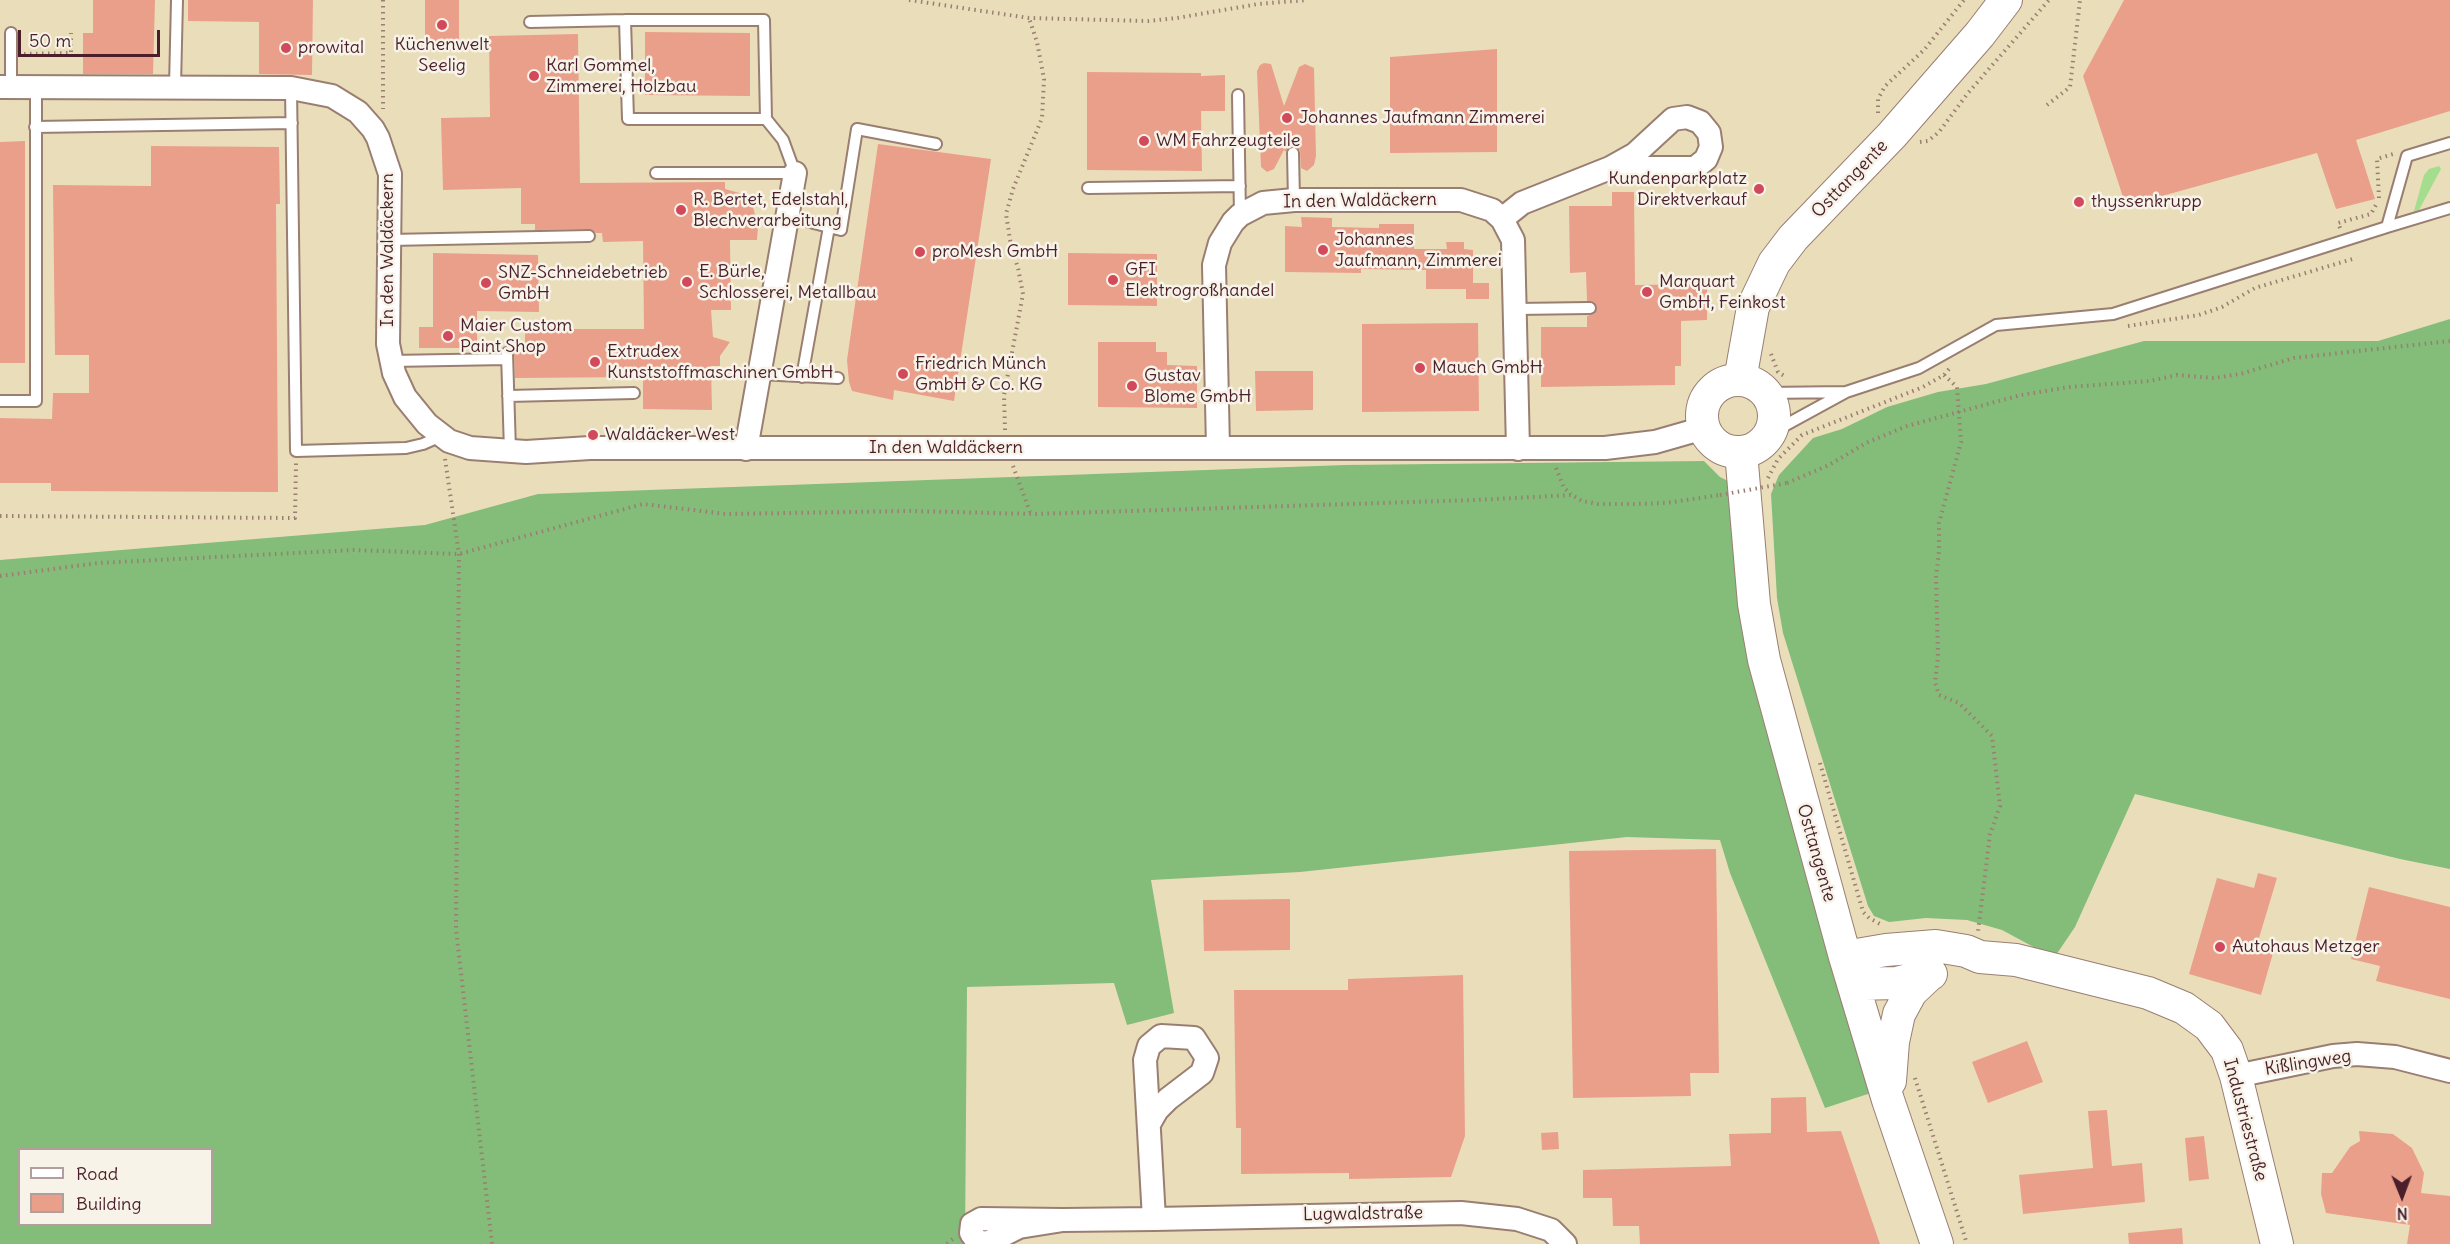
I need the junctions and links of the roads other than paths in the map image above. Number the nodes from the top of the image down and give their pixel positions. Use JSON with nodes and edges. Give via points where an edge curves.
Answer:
{"nodes":[{"id":1,"x":177,"y":0,"type":"edge"},
{"id":2,"x":2006,"y":0,"type":"edge"},
{"id":3,"x":625,"y":20,"type":"junction"},
{"id":4,"x":530,"y":22,"type":"dead end"},
{"id":5,"x":11,"y":33,"type":"dead end"},
{"id":6,"x":175,"y":86,"type":"junction"},
{"id":7,"x":6,"y":87,"type":"edge"},
{"id":8,"x":36,"y":87,"type":"junction"},
{"id":9,"x":291,"y":88,"type":"junction"},
{"id":10,"x":1238,"y":96,"type":"dead end"},
{"id":11,"x":766,"y":119,"type":"junction"},
{"id":12,"x":292,"y":123,"type":"junction"},
{"id":13,"x":35,"y":127,"type":"junction"},
{"id":14,"x":2450,"y":143,"type":"edge"},
{"id":15,"x":936,"y":144,"type":"dead end"},
{"id":16,"x":1293,"y":153,"type":"dead end"},
{"id":17,"x":1610,"y":168,"type":"dead end"},
{"id":18,"x":656,"y":173,"type":"dead end"},
{"id":19,"x":795,"y":173,"type":"junction"},
{"id":20,"x":1240,"y":186,"type":"junction"},
{"id":21,"x":1088,"y":188,"type":"dead end"},
{"id":22,"x":1294,"y":200,"type":"junction"},
{"id":23,"x":2450,"y":208,"type":"edge"},
{"id":24,"x":1240,"y":215,"type":"junction"},
{"id":25,"x":787,"y":216,"type":"junction"},
{"id":26,"x":1502,"y":219,"type":"junction"},
{"id":27,"x":829,"y":227,"type":"junction"},
{"id":28,"x":2387,"y":227,"type":"junction"},
{"id":29,"x":589,"y":236,"type":"dead end"},
{"id":30,"x":390,"y":240,"type":"junction"},
{"id":31,"x":1590,"y":308,"type":"dead end"},
{"id":32,"x":1516,"y":309,"type":"junction"},
{"id":33,"x":390,"y":361,"type":"junction"},
{"id":34,"x":759,"y":375,"type":"junction"},
{"id":35,"x":802,"y":377,"type":"junction"},
{"id":36,"x":838,"y":378,"type":"dead end"},
{"id":37,"x":1753,"y":387,"type":"junction"},
{"id":38,"x":1846,"y":392,"type":"junction"},
{"id":39,"x":634,"y":393,"type":"dead end"},
{"id":40,"x":508,"y":396,"type":"junction"},
{"id":41,"x":0,"y":401,"type":"edge"},
{"id":42,"x":1704,"y":428,"type":"junction"},
{"id":43,"x":1771,"y":433,"type":"junction"},
{"id":44,"x":441,"y":436,"type":"junction"},
{"id":45,"x":1218,"y":448,"type":"junction"},
{"id":46,"x":746,"y":449,"type":"junction"},
{"id":47,"x":1518,"y":449,"type":"junction"},
{"id":48,"x":510,"y":451,"type":"junction"},
{"id":49,"x":1742,"y":452,"type":"junction"},
{"id":50,"x":1979,"y":945,"type":"junction"},
{"id":51,"x":1850,"y":971,"type":"junction"},
{"id":52,"x":1929,"y":975,"type":"junction"},
{"id":53,"x":2450,"y":1071,"type":"edge"},
{"id":54,"x":2236,"y":1076,"type":"junction"},
{"id":55,"x":1888,"y":1100,"type":"junction"},
{"id":56,"x":1149,"y":1124,"type":"dead end"},
{"id":57,"x":1154,"y":1219,"type":"junction"},
{"id":58,"x":1063,"y":1220,"type":"dead end"},
{"id":59,"x":1565,"y":1244,"type":"edge"},
{"id":60,"x":1937,"y":1244,"type":"edge"},
{"id":61,"x":2277,"y":1244,"type":"edge"}],
"edges":[{"from":1,"to":6,"type":"lane"},
{"from":2,"to":37,"type":"main road","name":"Osttangente","via":[[1899,127],[1774,263],[1752,307]]},
{"from":3,"to":4,"type":"lane"},
{"from":3,"to":11,"type":"lane","via":[[628,119]]},
{"from":3,"to":11,"type":"lane","via":[[764,20]]},
{"from":5,"to":7,"type":"lane"},
{"from":6,"to":8,"type":"street","name":"In den Waldäckern"},
{"from":6,"to":9,"type":"street","name":"In den Waldäckern"},
{"from":7,"to":8,"type":"street","name":"In den Waldäckern"},
{"from":8,"to":13,"type":"lane"},
{"from":9,"to":12,"type":"lane"},
{"from":9,"to":30,"type":"street","name":"In den Waldäckern","via":[[332,96],[358,112],[374,129],[390,174]]},
{"from":10,"to":20,"type":"lane"},
{"from":11,"to":19,"type":"lane","via":[[783,140]]},
{"from":12,"to":13,"type":"lane"},
{"from":12,"to":44,"type":"lane","via":[[296,451],[406,448]]},
{"from":13,"to":41,"type":"lane","via":[[36,401]]},
{"from":14,"to":28,"type":"lane","via":[[2407,156]]},
{"from":15,"to":27,"type":"lane","via":[[857,129],[841,230]]},
{"from":16,"to":22,"type":"lane"},
{"from":17,"to":26,"type":"street","via":[[1522,203]]},
{"from":18,"to":19,"type":"lane"},
{"from":19,"to":25,"type":"street"},
{"from":20,"to":21,"type":"lane"},
{"from":20,"to":24,"type":"lane"},
{"from":22,"to":24,"type":"street","name":"In den Waldäckern","via":[[1263,203]]},
{"from":22,"to":26,"type":"street","name":"In den Waldäckern","via":[[1461,200],[1492,210]]},
{"from":23,"to":28,"type":"lane"},
{"from":24,"to":45,"type":"street","via":[[1226,232],[1214,266]]},
{"from":25,"to":27,"type":"lane"},
{"from":25,"to":34,"type":"street"},
{"from":26,"to":32,"type":"street","via":[[1513,240]]},
{"from":27,"to":35,"type":"lane"},
{"from":28,"to":38,"type":"lane","via":[[2113,314],[1996,325],[1919,368]]},
{"from":29,"to":30,"type":"lane"},
{"from":30,"to":33,"type":"street","name":"In den Waldäckern"},
{"from":31,"to":32,"type":"lane"},
{"from":32,"to":47,"type":"street"},
{"from":33,"to":40,"type":"lane","via":[[507,356]]},
{"from":33,"to":44,"type":"street","name":"In den Waldäckern","via":[[411,406]]},
{"from":34,"to":35,"type":"lane"},
{"from":34,"to":46,"type":"street"},
{"from":35,"to":36,"type":"lane"},
{"from":37,"to":38,"type":"lane"},
{"from":37,"to":42,"type":"main road","via":[[1728,381],[1711,393],[1704,403]]},
{"from":37,"to":43,"type":"main road","name":"Osttangente","via":[[1774,410]]},
{"from":38,"to":43,"type":"lane"},
{"from":39,"to":40,"type":"lane"},
{"from":40,"to":48,"type":"lane"},
{"from":42,"to":47,"type":"street","name":"In den Waldäckern","via":[[1631,446]]},
{"from":42,"to":49,"type":"main road","via":[[1724,450]]},
{"from":43,"to":49,"type":"main road","via":[[1759,445]]},
{"from":44,"to":48,"type":"street","name":"In den Waldäckern","via":[[470,448]]},
{"from":45,"to":46,"type":"street","name":"In den Waldäckern"},
{"from":45,"to":47,"type":"street","name":"In den Waldäckern"},
{"from":46,"to":48,"type":"street","name":"In den Waldäckern"},
{"from":49,"to":51,"type":"main road","name":"Osttangente","via":[[1754,604],[1764,660]]},
{"from":50,"to":51,"type":"main road","name":"Industriestraße","via":[[1966,951],[1936,946],[1886,950]]},
{"from":50,"to":52,"type":"main road","name":"Industriestraße"},
{"from":50,"to":54,"type":"main road","name":"Industriestraße","via":[[2016,960],[2148,993],[2184,1008],[2209,1026],[2226,1050]]},
{"from":51,"to":52,"type":"main road","name":"Industriestraße","via":[[1897,983]]},
{"from":51,"to":55,"type":"main road","name":"Osttangente"},
{"from":52,"to":55,"type":"main road","via":[[1911,992],[1899,1014]]},
{"from":53,"to":54,"type":"street","name":"Kißlingweg","via":[[2395,1057],[2357,1054]]},
{"from":54,"to":61,"type":"main road","name":"Industriestraße"},
{"from":55,"to":60,"type":"main road","name":"Osttangente"},
{"from":56,"to":57,"type":"street"},
{"from":57,"to":58,"type":"street","name":"Lugwaldstraße"},
{"from":57,"to":59,"type":"street","name":"Lugwaldstraße","via":[[1461,1213],[1517,1219],[1551,1230]]}]}
